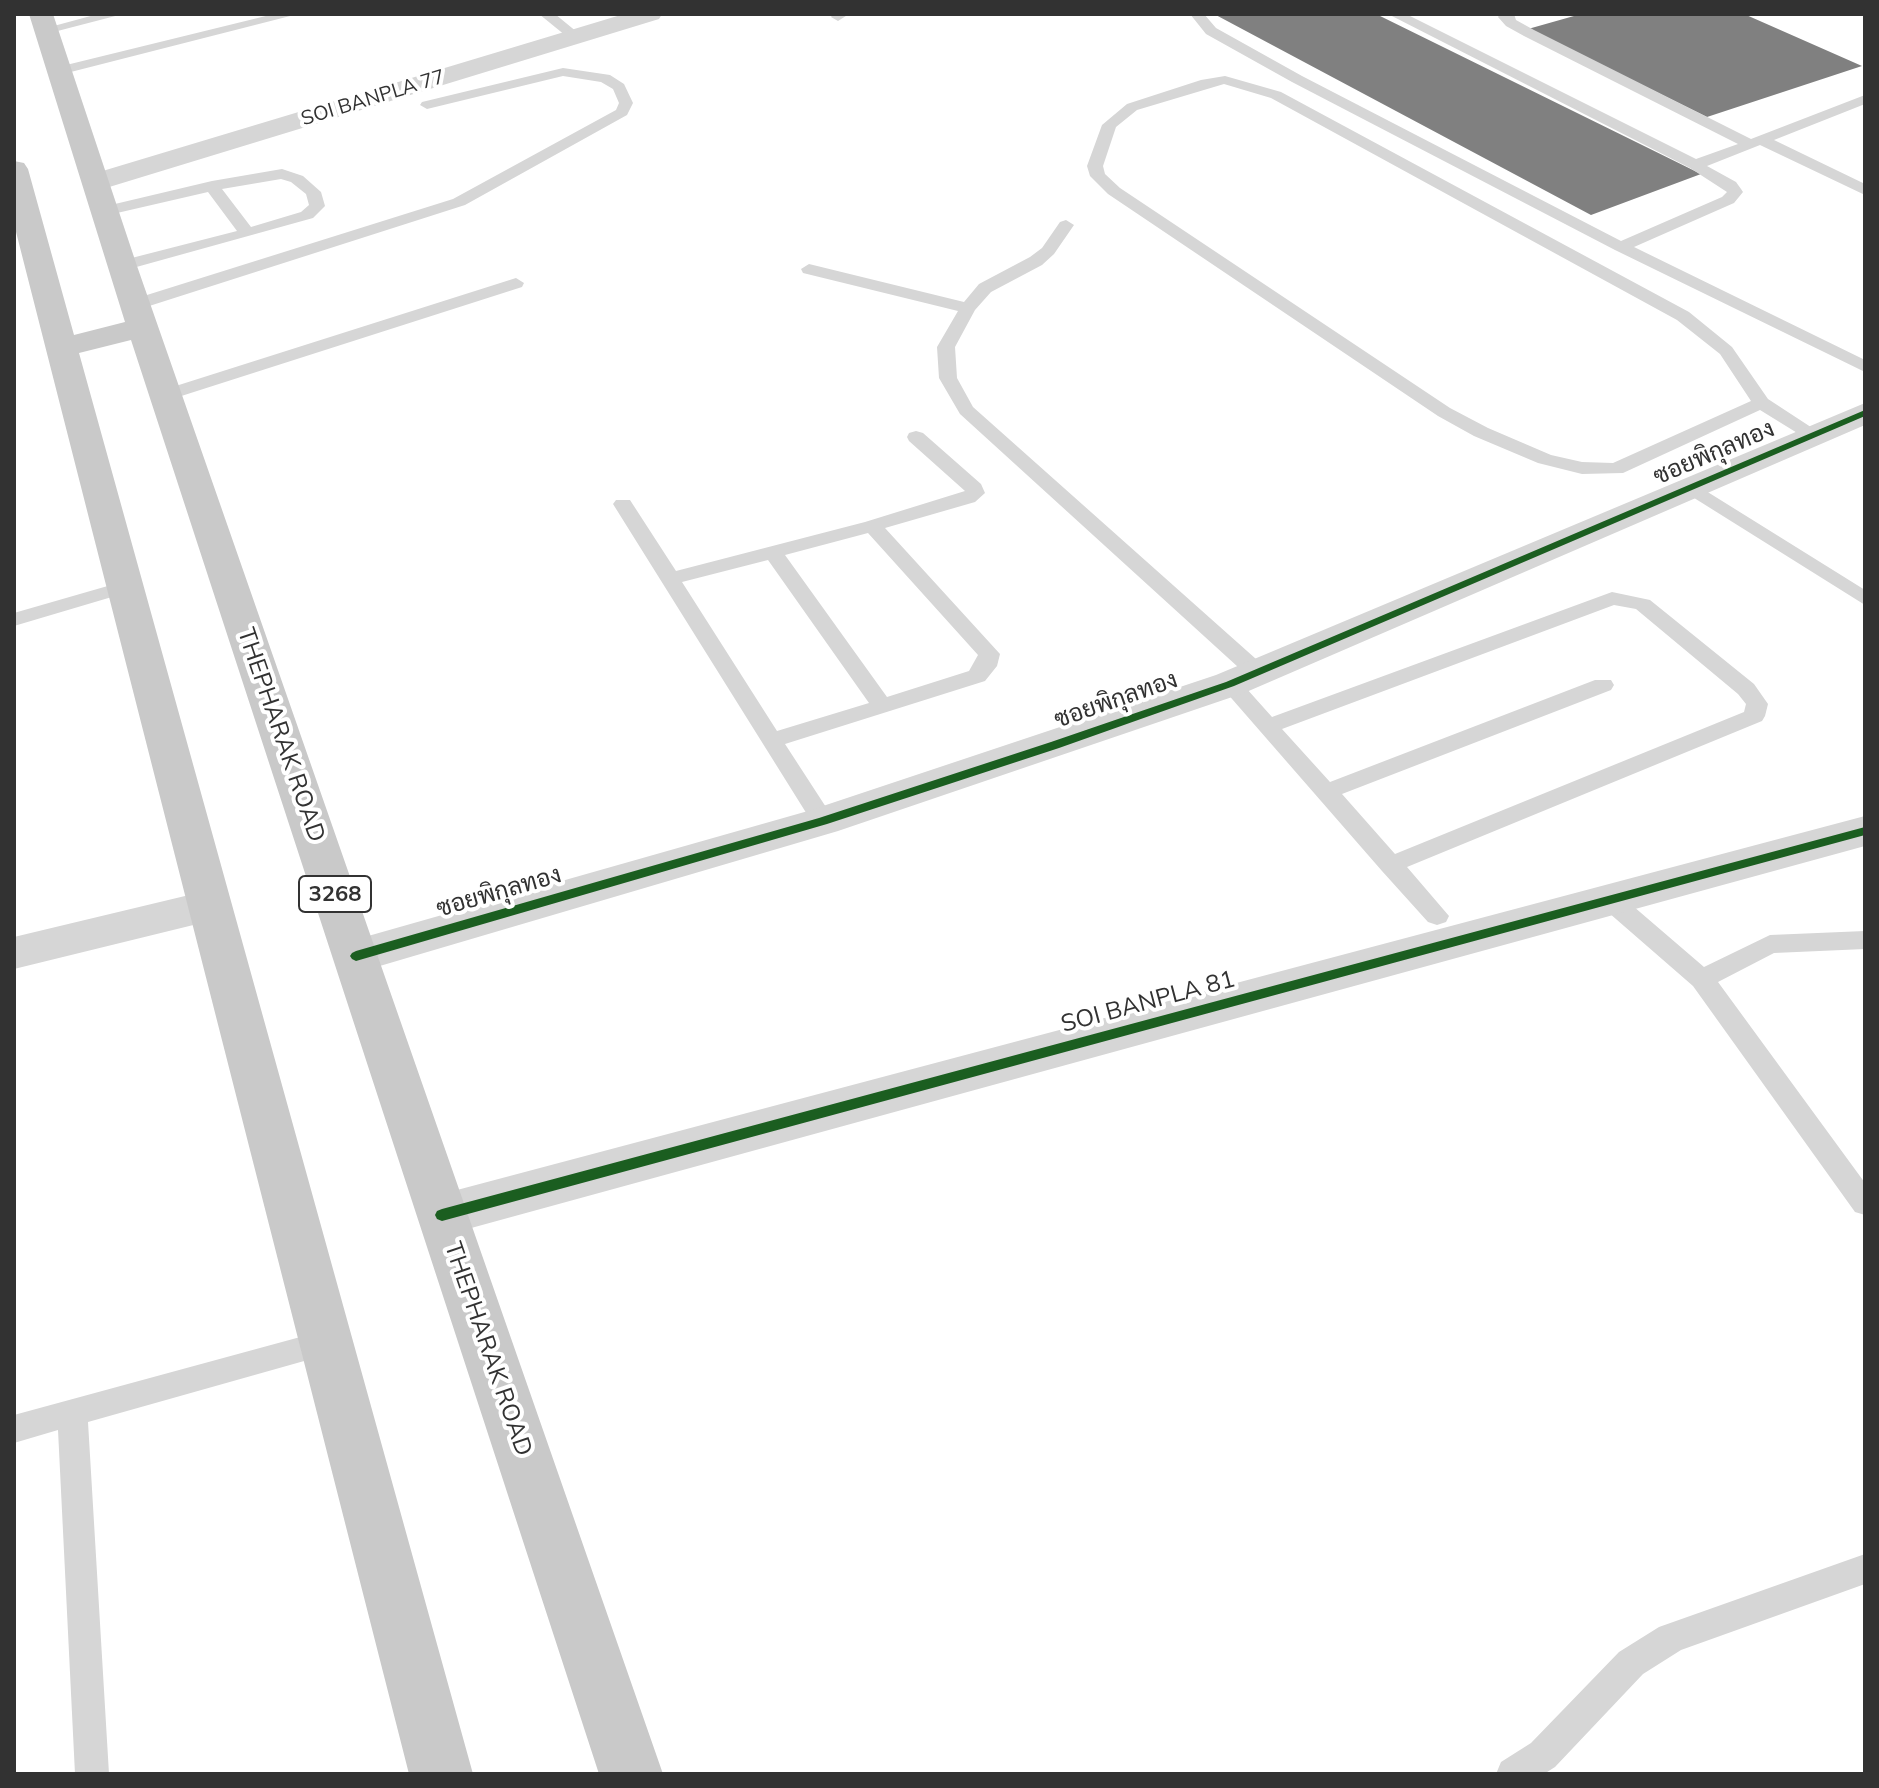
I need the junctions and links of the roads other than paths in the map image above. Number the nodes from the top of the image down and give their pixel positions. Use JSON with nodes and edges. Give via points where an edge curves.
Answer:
{"nodes":[{"id":1,"x":116,"y":14,"type":"edge"},
{"id":2,"x":291,"y":14,"type":"edge"},
{"id":3,"x":546,"y":14,"type":"edge"},
{"id":4,"x":650,"y":14,"type":"edge"},
{"id":5,"x":1197,"y":14,"type":"edge"},
{"id":6,"x":1395,"y":14,"type":"edge"},
{"id":7,"x":1507,"y":14,"type":"edge"},
{"id":8,"x":44,"y":22,"type":"edge"},
{"id":9,"x":576,"y":37,"type":"junction"},
{"id":10,"x":109,"y":38,"type":"junction"},
{"id":11,"x":59,"y":71,"type":"junction"},
{"id":12,"x":1865,"y":99,"type":"edge"},
{"id":13,"x":427,"y":105,"type":"dead end"},
{"id":14,"x":1755,"y":142,"type":"junction"},
{"id":15,"x":1695,"y":165,"type":"junction"},
{"id":16,"x":14,"y":169,"type":"edge"},
{"id":17,"x":212,"y":186,"type":"junction"},
{"id":18,"x":1865,"y":190,"type":"edge"},
{"id":19,"x":100,"y":196,"type":"junction"},
{"id":20,"x":1066,"y":225,"type":"dead end"},
{"id":21,"x":247,"y":233,"type":"junction"},
{"id":22,"x":1621,"y":247,"type":"junction"},
{"id":23,"x":809,"y":269,"type":"dead end"},
{"id":24,"x":516,"y":283,"type":"dead end"},
{"id":25,"x":135,"y":299,"type":"junction"},
{"id":26,"x":968,"y":308,"type":"junction"},
{"id":27,"x":62,"y":348,"type":"junction"},
{"id":28,"x":1865,"y":367,"type":"edge"},
{"id":29,"x":166,"y":395,"type":"junction"},
{"id":30,"x":1761,"y":403,"type":"junction"},
{"id":31,"x":1865,"y":413,"type":"edge"},
{"id":32,"x":1814,"y":435,"type":"junction"},
{"id":33,"x":916,"y":437,"type":"dead end"},
{"id":34,"x":1690,"y":487,"type":"junction"},
{"id":35,"x":623,"y":504,"type":"dead end"},
{"id":36,"x":872,"y":526,"type":"junction"},
{"id":37,"x":773,"y":553,"type":"junction"},
{"id":38,"x":670,"y":579,"type":"junction"},
{"id":39,"x":125,"y":587,"type":"junction"},
{"id":40,"x":1865,"y":599,"type":"edge"},
{"id":41,"x":14,"y":620,"type":"edge"},
{"id":42,"x":1243,"y":678,"type":"junction"},
{"id":43,"x":1603,"y":685,"type":"dead end"},
{"id":44,"x":883,"y":707,"type":"junction"},
{"id":45,"x":1268,"y":726,"type":"junction"},
{"id":46,"x":773,"y":740,"type":"junction"},
{"id":47,"x":1326,"y":792,"type":"junction"},
{"id":48,"x":823,"y":821,"type":"junction"},
{"id":49,"x":1865,"y":831,"type":"edge"},
{"id":50,"x":1390,"y":865,"type":"junction"},
{"id":51,"x":1610,"y":900,"type":"junction"},
{"id":52,"x":210,"y":906,"type":"junction"},
{"id":53,"x":1437,"y":916,"type":"dead end"},
{"id":54,"x":1865,"y":940,"type":"edge"},
{"id":55,"x":14,"y":953,"type":"edge"},
{"id":56,"x":356,"y":956,"type":"junction"},
{"id":57,"x":1702,"y":979,"type":"junction"},
{"id":58,"x":1865,"y":1204,"type":"edge"},
{"id":59,"x":442,"y":1215,"type":"junction"},
{"id":60,"x":326,"y":1343,"type":"junction"},
{"id":61,"x":72,"y":1413,"type":"junction"},
{"id":62,"x":14,"y":1429,"type":"edge"},
{"id":63,"x":1865,"y":1569,"type":"edge"},
{"id":64,"x":92,"y":1774,"type":"edge"},
{"id":65,"x":441,"y":1774,"type":"edge"},
{"id":66,"x":631,"y":1774,"type":"edge"},
{"id":67,"x":1513,"y":1774,"type":"edge"}],
"edges":[{"from":1,"to":10,"type":"lane"},
{"from":2,"to":10,"type":"lane"},
{"from":3,"to":9,"type":"lane"},
{"from":4,"to":9,"type":"street","name":"SOI BANPLA 77"},
{"from":5,"to":22,"type":"lane","via":[[1211,31],[1248,52]]},
{"from":6,"to":15,"type":"lane"},
{"from":7,"to":14,"type":"lane","via":[[1511,23],[1529,33]]},
{"from":8,"to":10,"type":"lane"},
{"from":8,"to":11,"type":"main road","name":"THEPHARAK ROAD","number":"3268"},
{"from":9,"to":19,"type":"street","name":"SOI BANPLA 77"},
{"from":10,"to":11,"type":"lane"},
{"from":11,"to":19,"type":"main road","name":"THEPHARAK ROAD","number":"3268"},
{"from":12,"to":14,"type":"lane"},
{"from":13,"to":25,"type":"lane","via":[[563,72],[605,78],[619,87],[626,103],[603,125],[459,202]]},
{"from":14,"to":15,"type":"lane"},
{"from":14,"to":18,"type":"lane"},
{"from":15,"to":22,"type":"lane","via":[[1735,192],[1728,200]]},
{"from":16,"to":27,"type":"main road"},
{"from":17,"to":19,"type":"lane"},
{"from":17,"to":21,"type":"lane"},
{"from":17,"to":21,"type":"lane","via":[[282,174],[313,192],[317,206],[307,215]]},
{"from":19,"to":25,"type":"main road","name":"THEPHARAK ROAD","number":"3268"},
{"from":20,"to":26,"type":"lane","via":[[1048,251],[985,288]]},
{"from":21,"to":25,"type":"lane"},
{"from":22,"to":28,"type":"lane"},
{"from":23,"to":26,"type":"lane"},
{"from":24,"to":29,"type":"lane"},
{"from":25,"to":27,"type":"main road"},
{"from":25,"to":29,"type":"main road","name":"THEPHARAK ROAD","number":"3268"},
{"from":26,"to":42,"type":"lane","via":[[946,347],[948,378],[966,410]]},
{"from":27,"to":39,"type":"main road"},
{"from":29,"to":56,"type":"main road","name":"THEPHARAK ROAD","number":"3268"},
{"from":30,"to":30,"type":"lane","via":[[1726,351],[1683,316],[1276,95],[1225,80],[1206,83],[1132,107],[1109,125],[1095,166],[1114,191],[1481,432],[1545,459],[1616,469]]},
{"from":30,"to":32,"type":"lane"},
{"from":31,"to":32,"type":"street","name":"ซอยพิกุลทอง"},
{"from":32,"to":34,"type":"street","name":"ซอยพิกุลทอง"},
{"from":33,"to":36,"type":"lane","via":[[975,493]]},
{"from":34,"to":40,"type":"lane"},
{"from":34,"to":42,"type":"street","name":"ซอยพิกุลทอง"},
{"from":35,"to":38,"type":"lane"},
{"from":36,"to":37,"type":"lane"},
{"from":36,"to":44,"type":"lane","via":[[989,654],[977,676]]},
{"from":37,"to":38,"type":"lane"},
{"from":37,"to":44,"type":"lane"},
{"from":38,"to":46,"type":"lane"},
{"from":39,"to":41,"type":"lane"},
{"from":39,"to":52,"type":"main road"},
{"from":42,"to":45,"type":"lane"},
{"from":42,"to":48,"type":"street","name":"ซอยพิกุลทอง"},
{"from":43,"to":47,"type":"lane"},
{"from":44,"to":46,"type":"lane"},
{"from":45,"to":47,"type":"lane"},
{"from":45,"to":50,"type":"lane","via":[[1612,598],[1643,604],[1746,689],[1757,704],[1754,716]]},
{"from":46,"to":48,"type":"lane"},
{"from":47,"to":50,"type":"lane"},
{"from":48,"to":56,"type":"street","name":"ซอยพิกุลทอง"},
{"from":49,"to":51,"type":"street","name":"SOI BANPLA 81"},
{"from":50,"to":53,"type":"lane"},
{"from":51,"to":57,"type":"lane"},
{"from":51,"to":59,"type":"street","name":"SOI BANPLA 81"},
{"from":52,"to":55,"type":"street"},
{"from":52,"to":60,"type":"main road"},
{"from":54,"to":57,"type":"lane","via":[[1770,944]]},
{"from":56,"to":59,"type":"main road","name":"THEPHARAK ROAD","number":"3268"},
{"from":57,"to":58,"type":"lane"},
{"from":59,"to":66,"type":"main road","name":"THEPHARAK ROAD","number":"3268"},
{"from":60,"to":61,"type":"lane"},
{"from":60,"to":65,"type":"main road"},
{"from":61,"to":62,"type":"lane"},
{"from":61,"to":64,"type":"lane"},
{"from":63,"to":67,"type":"lane","via":[[1671,1638],[1631,1663],[1543,1755]]}]}
